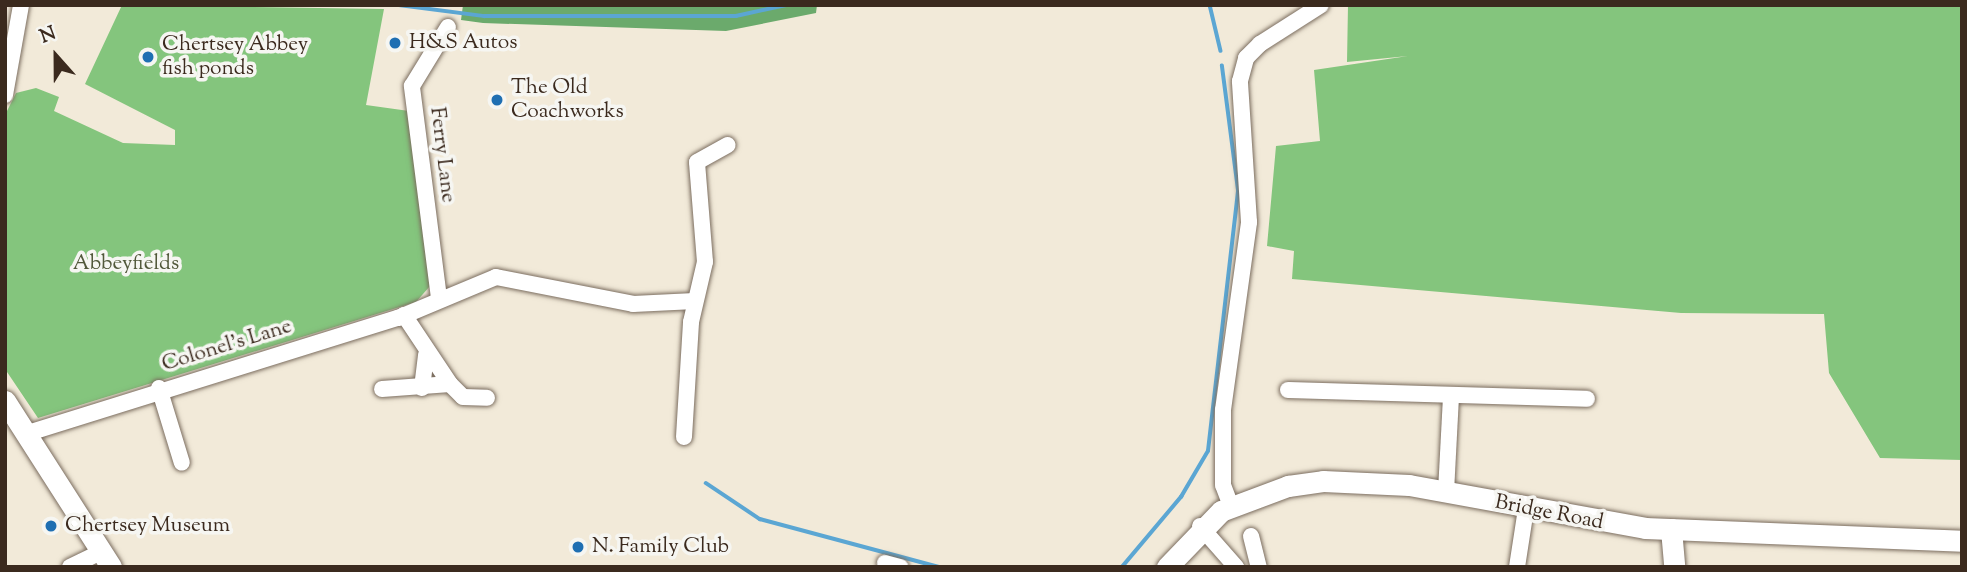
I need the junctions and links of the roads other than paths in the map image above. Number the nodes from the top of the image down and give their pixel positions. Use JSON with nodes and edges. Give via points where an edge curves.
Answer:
{"nodes":[{"id":1,"x":21,"y":5,"type":"edge"},
{"id":2,"x":1321,"y":5,"type":"edge"},
{"id":3,"x":448,"y":27,"type":"dead end"},
{"id":4,"x":5,"y":95,"type":"edge"},
{"id":5,"x":728,"y":145,"type":"dead end"},
{"id":6,"x":434,"y":301,"type":"junction"},
{"id":7,"x":695,"y":301,"type":"junction"},
{"id":8,"x":404,"y":315,"type":"junction"},
{"id":9,"x":424,"y":347,"type":"junction"},
{"id":10,"x":450,"y":384,"type":"junction"},
{"id":11,"x":159,"y":388,"type":"junction"},
{"id":12,"x":422,"y":388,"type":"junction"},
{"id":13,"x":382,"y":389,"type":"dead end"},
{"id":14,"x":1288,"y":389,"type":"dead end"},
{"id":15,"x":1451,"y":395,"type":"junction"},
{"id":16,"x":487,"y":398,"type":"dead end"},
{"id":17,"x":1587,"y":399,"type":"dead end"},
{"id":18,"x":5,"y":401,"type":"edge"},
{"id":19,"x":25,"y":434,"type":"junction"},
{"id":20,"x":685,"y":437,"type":"dead end"},
{"id":21,"x":182,"y":463,"type":"dead end"},
{"id":22,"x":1446,"y":492,"type":"junction"},
{"id":23,"x":1231,"y":506,"type":"junction"},
{"id":24,"x":1526,"y":509,"type":"junction"},
{"id":25,"x":1200,"y":526,"type":"junction"},
{"id":26,"x":1671,"y":529,"type":"junction"},
{"id":27,"x":1251,"y":536,"type":"dead end"},
{"id":28,"x":1962,"y":541,"type":"edge"},
{"id":29,"x":106,"y":560,"type":"edge"},
{"id":30,"x":70,"y":567,"type":"edge"},
{"id":31,"x":1167,"y":567,"type":"edge"},
{"id":32,"x":1236,"y":567,"type":"edge"},
{"id":33,"x":1259,"y":567,"type":"edge"},
{"id":34,"x":1517,"y":567,"type":"edge"},
{"id":35,"x":1674,"y":567,"type":"edge"}],
"edges":[{"from":1,"to":4,"type":"street"},
{"from":2,"to":23,"type":"street","via":[[1246,58],[1240,81],[1249,222],[1223,410],[1223,485]]},
{"from":3,"to":6,"type":"street","name":"Ferry Lane","via":[[412,86]]},
{"from":5,"to":7,"type":"street","via":[[697,162],[705,262]]},
{"from":6,"to":7,"type":"street","name":"Colonel's Lane","via":[[506,276],[633,304]]},
{"from":6,"to":8,"type":"street","name":"Colonel's Lane"},
{"from":6,"to":9,"type":"street","name":"Ferry Lane"},
{"from":7,"to":20,"type":"street"},
{"from":8,"to":9,"type":"street"},
{"from":8,"to":11,"type":"street","name":"Colonel's Lane"},
{"from":9,"to":10,"type":"street"},
{"from":9,"to":12,"type":"street","name":"Ferry Lane"},
{"from":10,"to":12,"type":"street"},
{"from":10,"to":16,"type":"street","via":[[463,397]]},
{"from":11,"to":19,"type":"street","name":"Colonel's Lane"},
{"from":11,"to":21,"type":"street"},
{"from":12,"to":13,"type":"street"},
{"from":14,"to":15,"type":"street"},
{"from":15,"to":17,"type":"street"},
{"from":15,"to":22,"type":"street"},
{"from":18,"to":19,"type":"main road"},
{"from":19,"to":29,"type":"main road"},
{"from":22,"to":23,"type":"main road","name":"Bridge Road","via":[[1323,481]]},
{"from":22,"to":24,"type":"main road","name":"Bridge Road"},
{"from":23,"to":25,"type":"main road","name":"Bridge Road"},
{"from":24,"to":26,"type":"main road","name":"Bridge Road"},
{"from":24,"to":34,"type":"street"},
{"from":25,"to":31,"type":"main road","name":"Bridge Road"},
{"from":25,"to":32,"type":"street"},
{"from":26,"to":28,"type":"main road","name":"Bridge Road"},
{"from":26,"to":35,"type":"main road"},
{"from":27,"to":33,"type":"street"},
{"from":29,"to":30,"type":"street"}]}
